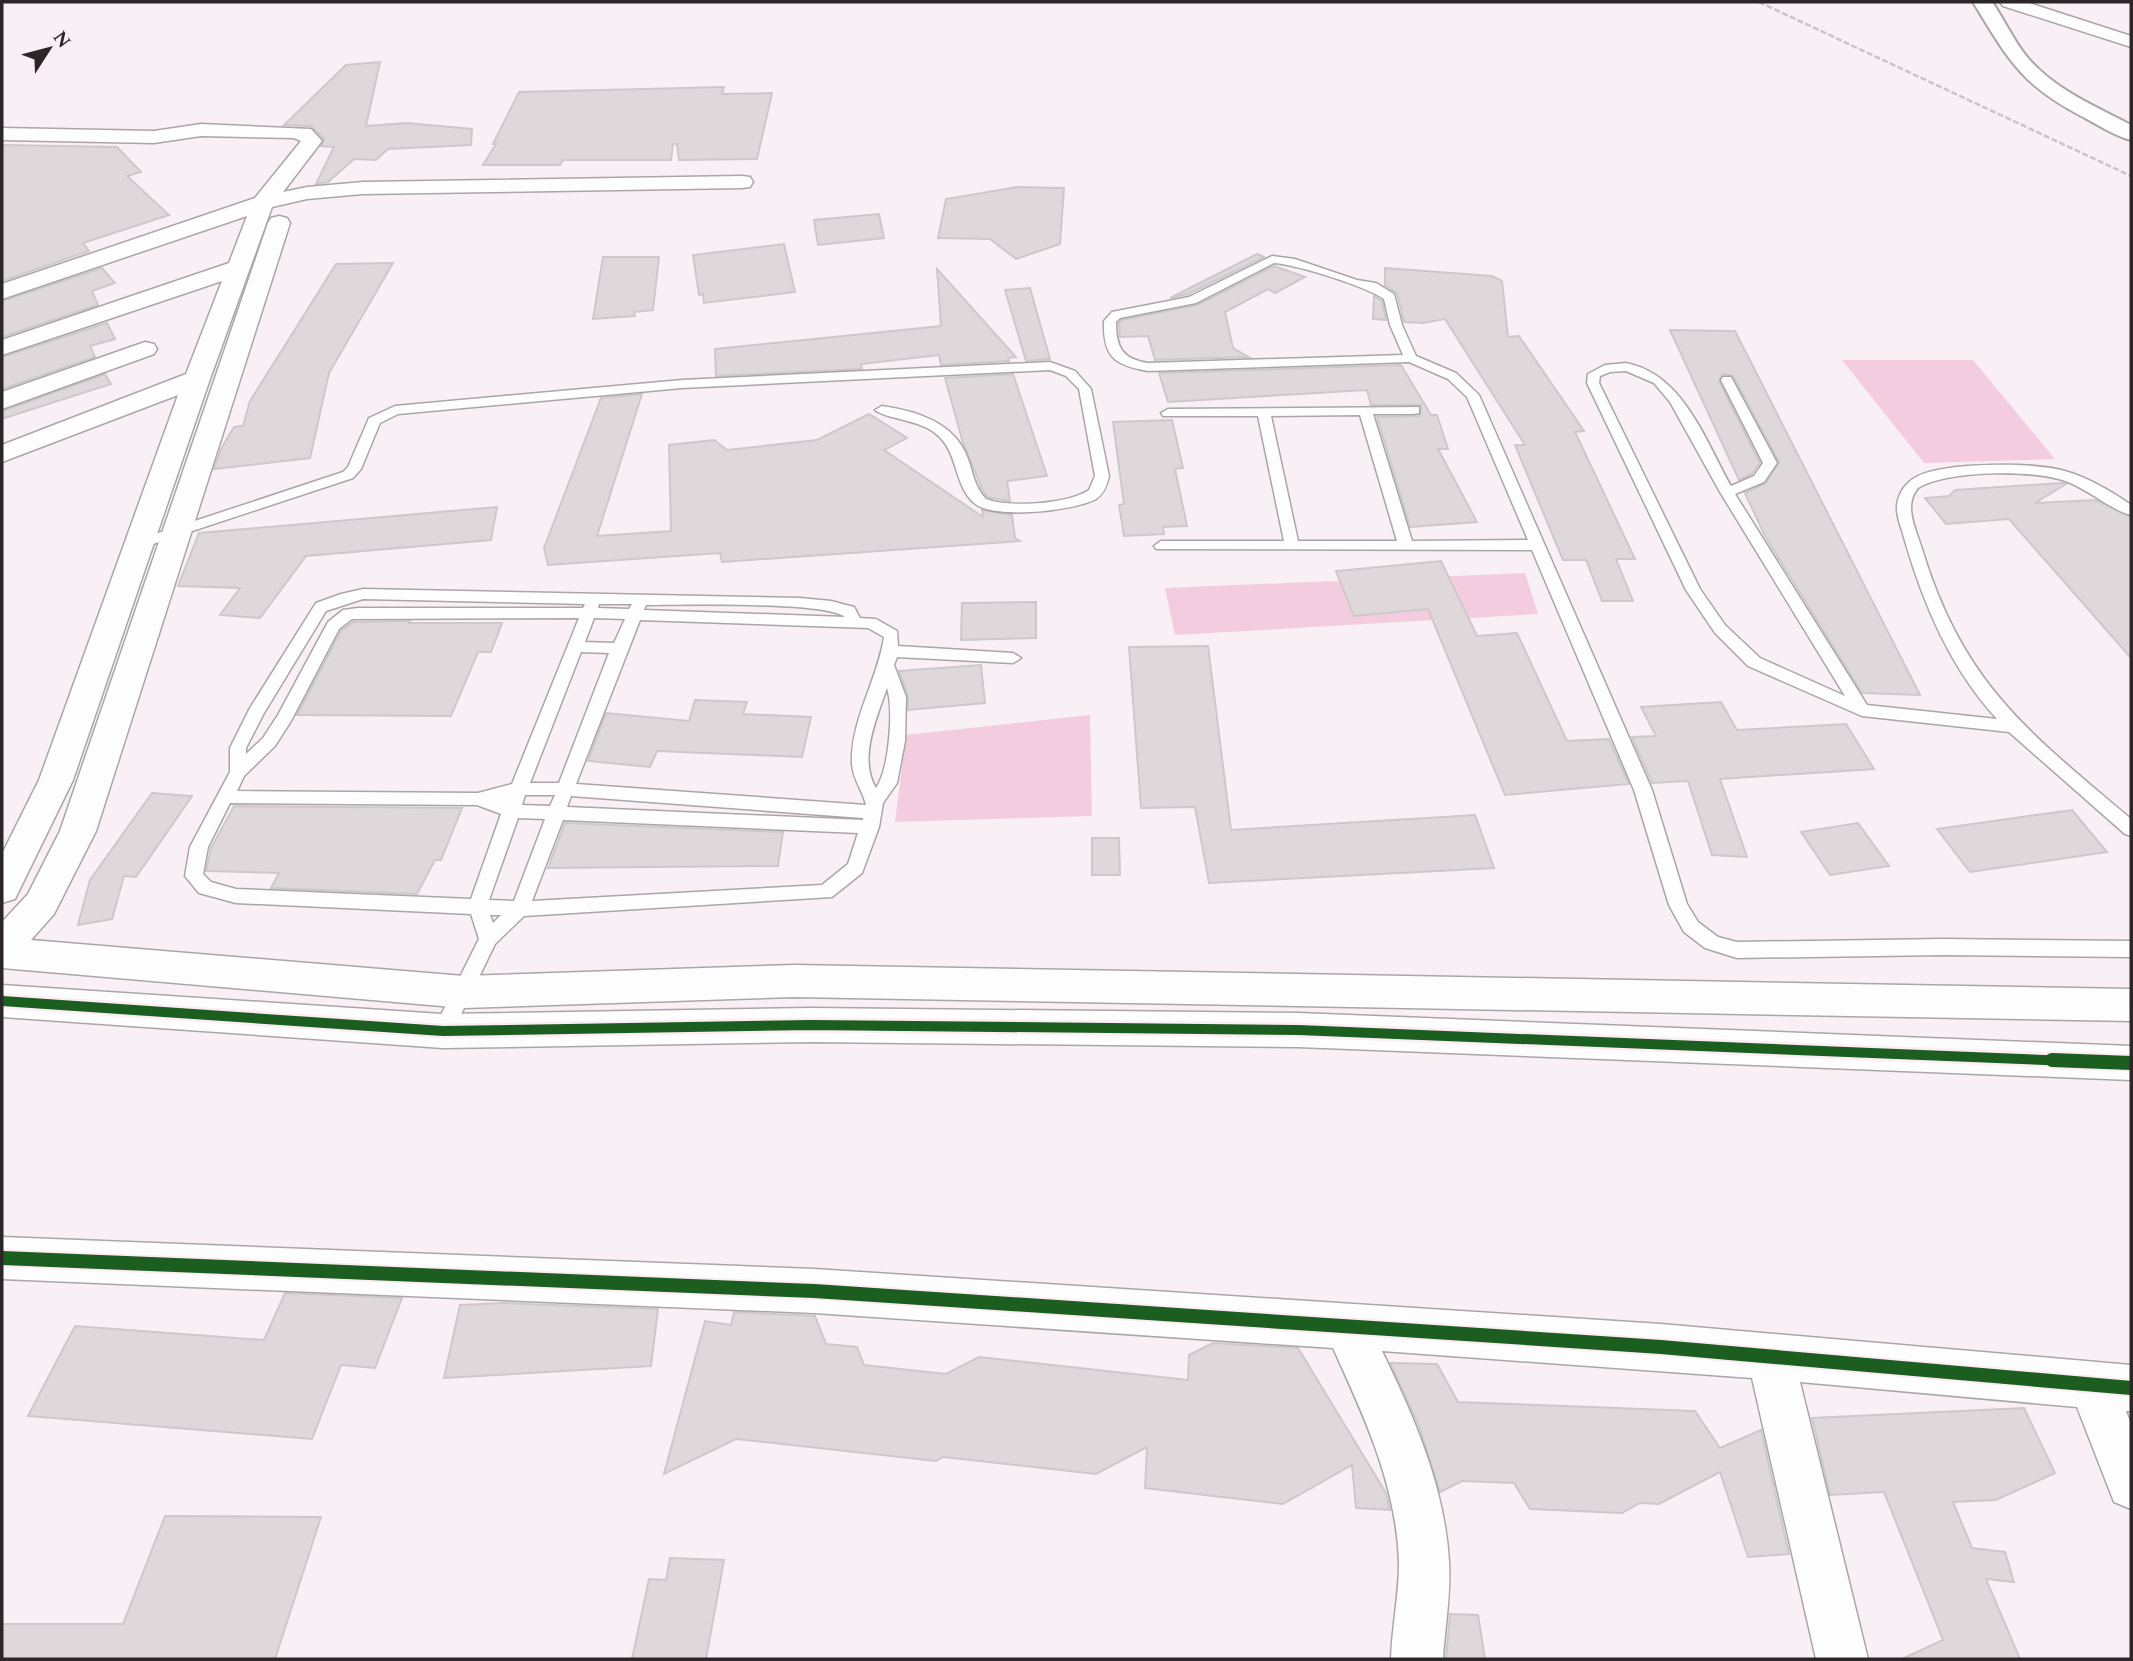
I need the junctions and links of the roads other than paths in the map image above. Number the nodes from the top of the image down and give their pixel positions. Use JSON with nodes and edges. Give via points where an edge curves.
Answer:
{"nodes":[{"id":1,"x":1998,"y":6,"type":"edge"},
{"id":2,"x":2060,"y":17,"type":"junction"},
{"id":3,"x":2119,"y":17,"type":"dead end"},
{"id":4,"x":2131,"y":42,"type":"edge"},
{"id":5,"x":2,"y":122,"type":"edge"},
{"id":6,"x":201,"y":131,"type":"junction"},
{"id":7,"x":2131,"y":133,"type":"edge"},
{"id":8,"x":2,"y":134,"type":"edge"},
{"id":9,"x":743,"y":181,"type":"dead end"},
{"id":10,"x":277,"y":194,"type":"junction"},
{"id":11,"x":237,"y":268,"type":"junction"},
{"id":12,"x":2,"y":292,"type":"edge"},
{"id":13,"x":138,"y":302,"type":"junction"},
{"id":14,"x":2,"y":348,"type":"edge"},
{"id":15,"x":145,"y":349,"type":"junction"},
{"id":16,"x":1412,"y":358,"type":"junction"},
{"id":17,"x":197,"y":379,"type":"junction"},
{"id":18,"x":1727,"y":380,"type":"dead end"},
{"id":19,"x":152,"y":396,"type":"junction"},
{"id":20,"x":2,"y":401,"type":"edge"},
{"id":21,"x":882,"y":410,"type":"dead end"},
{"id":22,"x":1415,"y":410,"type":"dead end"},
{"id":23,"x":1365,"y":411,"type":"junction"},
{"id":24,"x":1264,"y":412,"type":"junction"},
{"id":25,"x":1168,"y":413,"type":"dead end"},
{"id":26,"x":2,"y":454,"type":"edge"},
{"id":27,"x":1727,"y":492,"type":"junction"},
{"id":28,"x":2131,"y":512,"type":"edge"},
{"id":29,"x":176,"y":532,"type":"junction"},
{"id":30,"x":1405,"y":543,"type":"junction"},
{"id":31,"x":139,"y":544,"type":"junction"},
{"id":32,"x":1539,"y":545,"type":"junction"},
{"id":33,"x":1161,"y":546,"type":"dead end"},
{"id":34,"x":1292,"y":547,"type":"junction"},
{"id":35,"x":346,"y":597,"type":"junction"},
{"id":36,"x":592,"y":605,"type":"junction"},
{"id":37,"x":638,"y":607,"type":"junction"},
{"id":38,"x":348,"y":614,"type":"junction"},
{"id":39,"x":575,"y":647,"type":"junction"},
{"id":40,"x":619,"y":648,"type":"junction"},
{"id":41,"x":1013,"y":658,"type":"dead end"},
{"id":42,"x":890,"y":659,"type":"junction"},
{"id":43,"x":1862,"y":710,"type":"junction"},
{"id":44,"x":2014,"y":727,"type":"junction"},
{"id":45,"x":238,"y":772,"type":"junction"},
{"id":46,"x":519,"y":789,"type":"junction"},
{"id":47,"x":564,"y":789,"type":"junction"},
{"id":48,"x":224,"y":797,"type":"junction"},
{"id":49,"x":478,"y":799,"type":"junction"},
{"id":50,"x":512,"y":811,"type":"junction"},
{"id":51,"x":555,"y":813,"type":"junction"},
{"id":52,"x":873,"y":814,"type":"junction"},
{"id":53,"x":2131,"y":829,"type":"edge"},
{"id":54,"x":2,"y":889,"type":"edge"},
{"id":55,"x":478,"y":905,"type":"junction"},
{"id":56,"x":520,"y":909,"type":"junction"},
{"id":57,"x":488,"y":939,"type":"junction"},
{"id":58,"x":2,"y":947,"type":"edge"},
{"id":59,"x":2131,"y":949,"type":"edge"},
{"id":60,"x":2,"y":953,"type":"edge"},
{"id":61,"x":464,"y":992,"type":"junction"},
{"id":62,"x":2,"y":1001,"type":"edge"},
{"id":63,"x":2131,"y":1005,"type":"edge"},
{"id":64,"x":443,"y":1031,"type":"junction"},
{"id":65,"x":2131,"y":1063,"type":"edge"},
{"id":66,"x":2,"y":1258,"type":"edge"},
{"id":67,"x":1346,"y":1326,"type":"junction"},
{"id":68,"x":1770,"y":1356,"type":"junction"},
{"id":69,"x":2111,"y":1386,"type":"edge"},
{"id":70,"x":2131,"y":1485,"type":"edge"},
{"id":71,"x":1417,"y":1659,"type":"edge"},
{"id":72,"x":1842,"y":1659,"type":"edge"}],
"edges":[{"from":1,"to":2,"type":"street"},
{"from":1,"to":7,"type":"main road","via":[[2007,45],[2033,75]]},
{"from":2,"to":3,"type":"street"},
{"from":2,"to":4,"type":"street"},
{"from":5,"to":6,"type":"street","via":[[178,126]]},
{"from":6,"to":8,"type":"street","via":[[155,137]]},
{"from":6,"to":10,"type":"street","via":[[294,132],[310,138]]},
{"from":9,"to":10,"type":"street","via":[[363,188]]},
{"from":10,"to":11,"type":"street"},
{"from":10,"to":12,"type":"street"},
{"from":10,"to":29,"type":"street"},
{"from":11,"to":13,"type":"street"},
{"from":11,"to":17,"type":"street"},
{"from":13,"to":14,"type":"street"},
{"from":13,"to":15,"type":"street"},
{"from":15,"to":19,"type":"street"},
{"from":15,"to":20,"type":"street"},
{"from":16,"to":16,"type":"lane","via":[[1396,325],[1391,297],[1382,290],[1282,259],[1264,261],[1192,300],[1132,310],[1110,321],[1113,353],[1120,360],[1147,367]]},
{"from":16,"to":32,"type":"lane","via":[[1452,376],[1473,395]]},
{"from":17,"to":19,"type":"street"},
{"from":17,"to":31,"type":"street"},
{"from":18,"to":27,"type":"lane","via":[[1770,463],[1761,479]]},
{"from":19,"to":26,"type":"street"},
{"from":21,"to":29,"type":"lane","via":[[904,412],[934,426],[958,450],[972,492],[983,504],[1061,504],[1095,494],[1100,486],[1085,388],[1068,370],[1023,367],[682,384],[395,410],[374,421],[348,475]]},
{"from":22,"to":23,"type":"lane"},
{"from":23,"to":24,"type":"lane"},
{"from":23,"to":30,"type":"lane"},
{"from":24,"to":25,"type":"lane"},
{"from":24,"to":34,"type":"lane"},
{"from":27,"to":43,"type":"lane"},
{"from":27,"to":43,"type":"lane","via":[[1667,389],[1657,380],[1635,368],[1602,368],[1594,374],[1593,383],[1693,590],[1720,629],[1754,662]]},
{"from":28,"to":44,"type":"lane","via":[[2087,485],[2035,469],[1941,474],[1908,489],[1903,504],[1925,588],[1975,680]]},
{"from":29,"to":31,"type":"lane"},
{"from":29,"to":58,"type":"street","via":[[78,831],[41,904]]},
{"from":30,"to":32,"type":"lane"},
{"from":30,"to":34,"type":"lane"},
{"from":31,"to":54,"type":"street","via":[[56,779]]},
{"from":32,"to":59,"type":"lane","via":[[1643,789],[1678,905],[1691,927],[1712,943],[1737,950]]},
{"from":33,"to":34,"type":"lane"},
{"from":35,"to":36,"type":"lane","via":[[363,594]]},
{"from":35,"to":38,"type":"lane"},
{"from":35,"to":45,"type":"lane","via":[[321,607],[256,712],[238,748]]},
{"from":36,"to":37,"type":"lane"},
{"from":36,"to":38,"type":"lane"},
{"from":36,"to":39,"type":"lane"},
{"from":37,"to":40,"type":"lane"},
{"from":37,"to":42,"type":"lane","via":[[829,623],[854,620],[884,628],[892,635]]},
{"from":38,"to":45,"type":"lane","via":[[333,626],[269,742]]},
{"from":39,"to":40,"type":"lane"},
{"from":39,"to":46,"type":"lane"},
{"from":40,"to":47,"type":"lane"},
{"from":41,"to":42,"type":"lane"},
{"from":42,"to":52,"type":"lane","via":[[898,697],[897,741],[889,783]]},
{"from":42,"to":52,"type":"lane","via":[[865,726],[861,769]]},
{"from":43,"to":44,"type":"lane"},
{"from":44,"to":53,"type":"lane"},
{"from":45,"to":48,"type":"lane"},
{"from":46,"to":47,"type":"lane"},
{"from":46,"to":49,"type":"lane"},
{"from":46,"to":50,"type":"lane"},
{"from":47,"to":51,"type":"lane"},
{"from":47,"to":52,"type":"lane"},
{"from":48,"to":49,"type":"lane"},
{"from":48,"to":55,"type":"lane","via":[[198,847],[194,876],[205,888],[236,896]]},
{"from":49,"to":50,"type":"lane"},
{"from":50,"to":51,"type":"lane"},
{"from":50,"to":55,"type":"lane"},
{"from":51,"to":52,"type":"lane"},
{"from":51,"to":56,"type":"lane"},
{"from":52,"to":56,"type":"lane","via":[[856,868],[825,892]]},
{"from":55,"to":56,"type":"lane"},
{"from":55,"to":57,"type":"lane"},
{"from":56,"to":57,"type":"lane"},
{"from":57,"to":61,"type":"lane"},
{"from":60,"to":61,"type":"street"},
{"from":61,"to":63,"type":"street","via":[[794,981]]},
{"from":61,"to":64,"type":"lane"},
{"from":62,"to":64,"type":"street"},
{"from":64,"to":65,"type":"street","via":[[811,1025],[1298,1030]]},
{"from":66,"to":67,"type":"street","via":[[801,1290]]},
{"from":67,"to":68,"type":"street"},
{"from":67,"to":71,"type":"street","via":[[1388,1415],[1415,1497],[1424,1563]]},
{"from":68,"to":69,"type":"street"},
{"from":68,"to":72,"type":"street"},
{"from":69,"to":70,"type":"street"}]}
